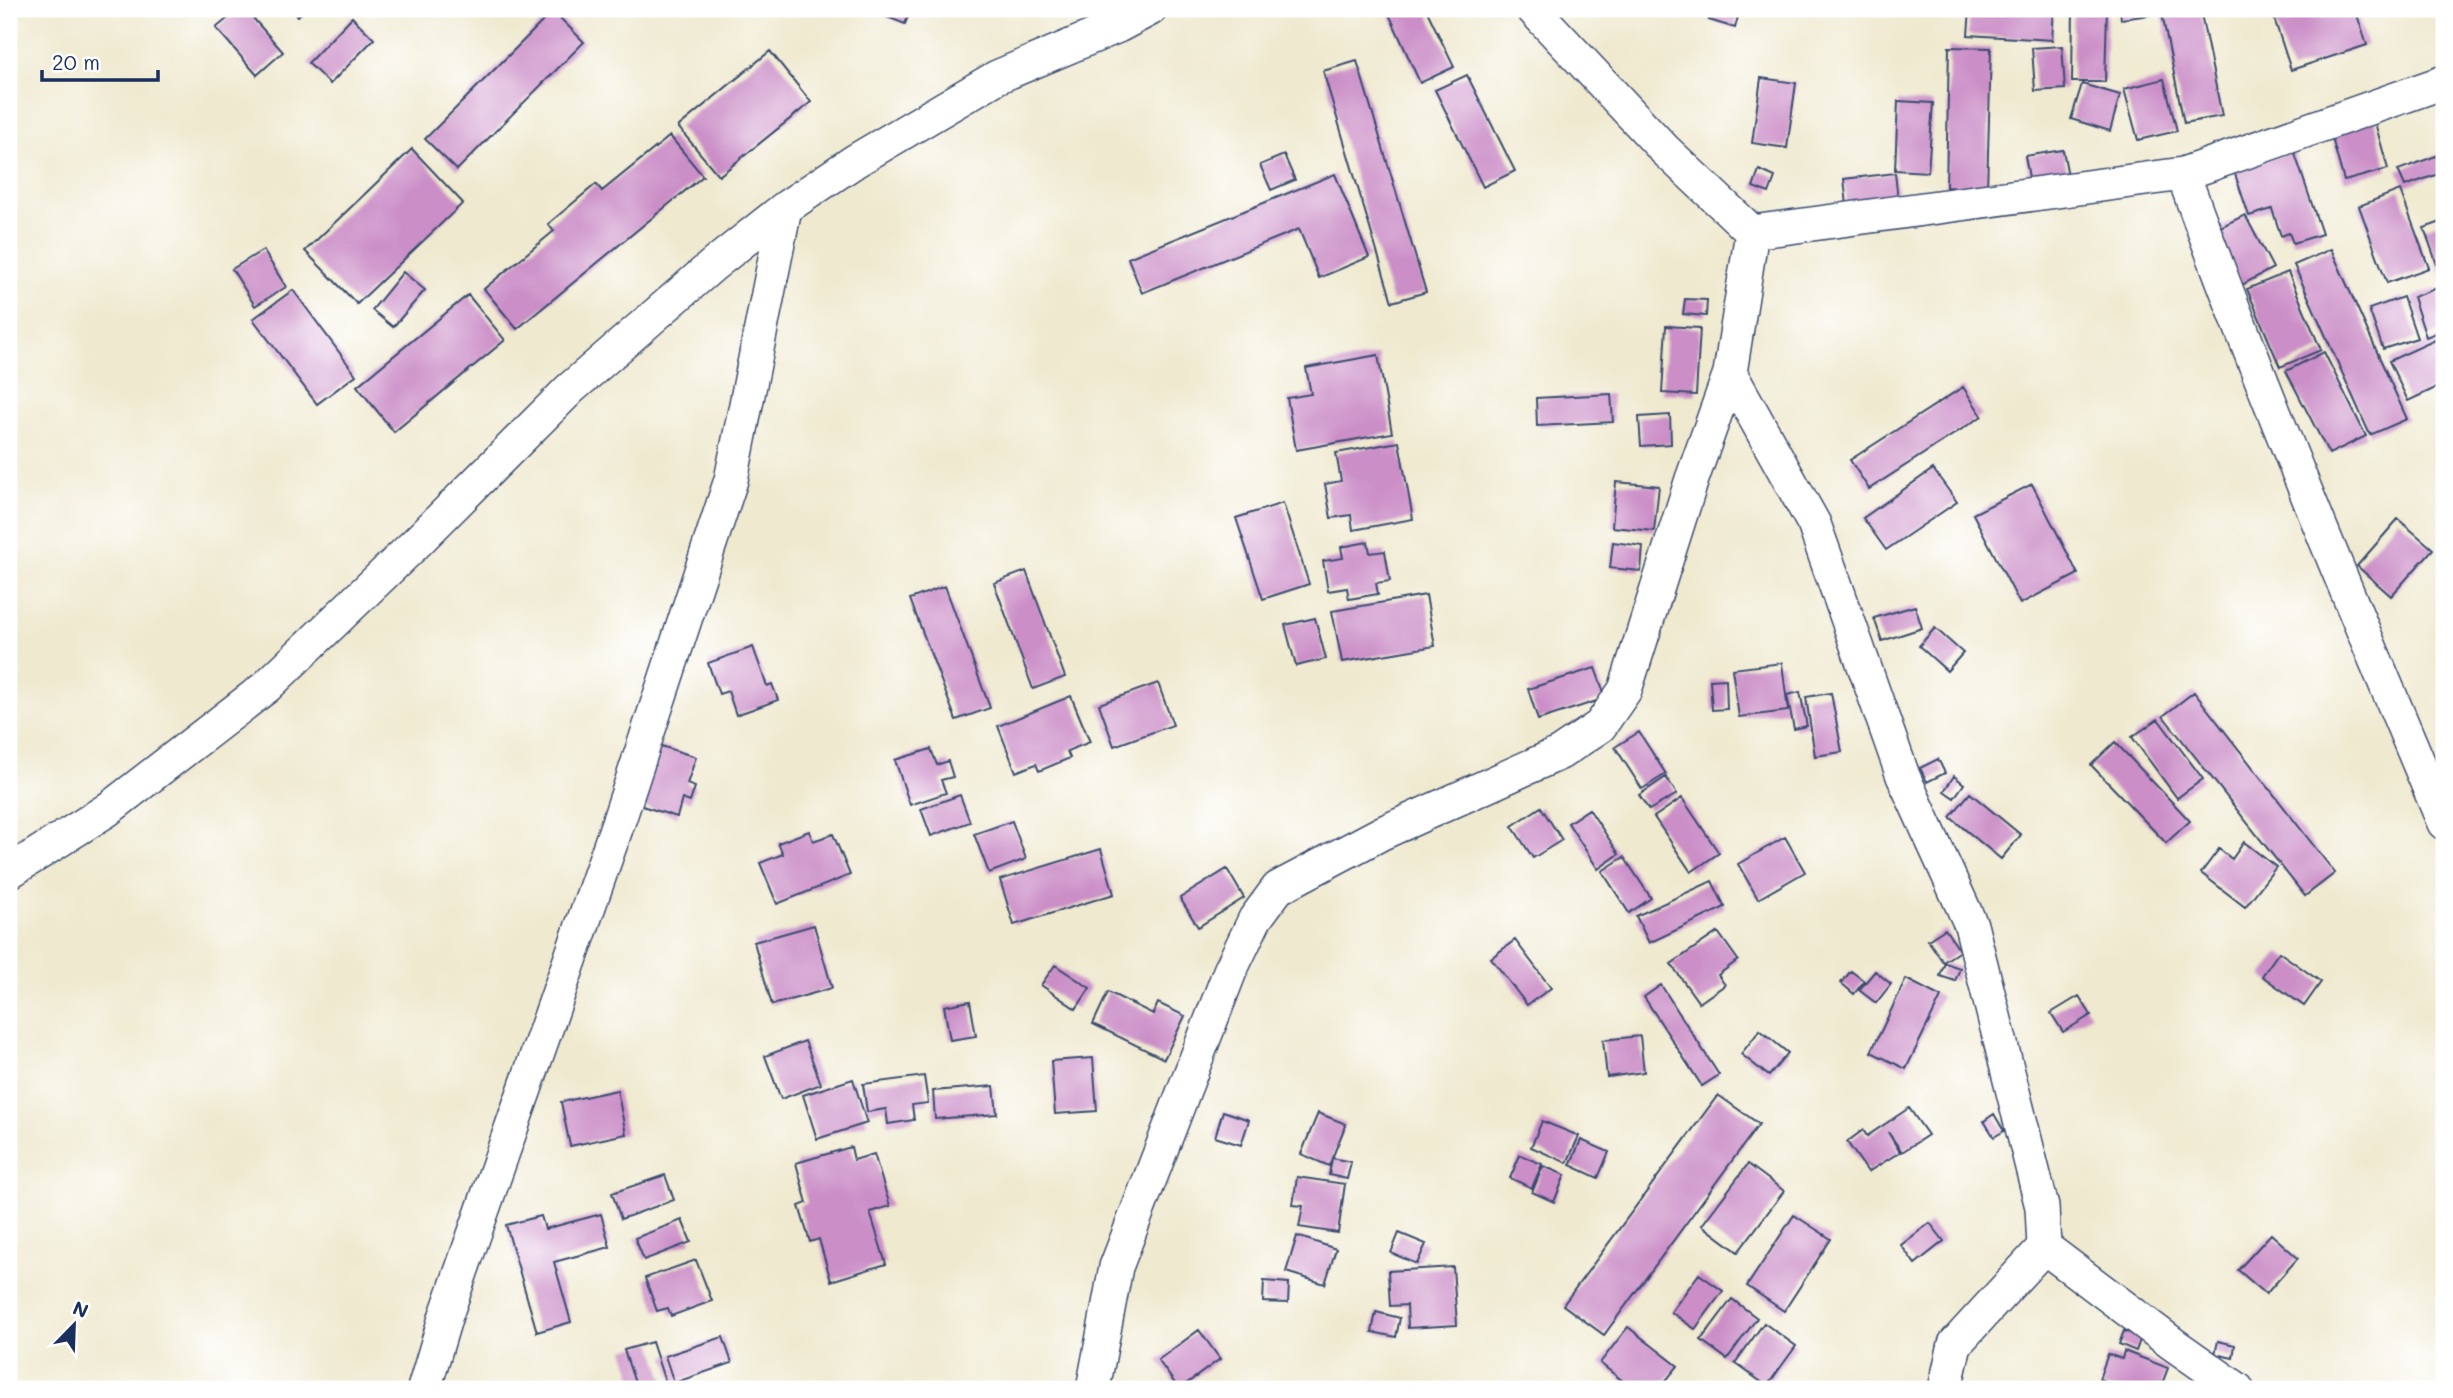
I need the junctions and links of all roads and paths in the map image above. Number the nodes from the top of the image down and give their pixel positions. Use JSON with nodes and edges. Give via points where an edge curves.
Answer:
{"nodes":[{"id":1,"x":1150,"y":9,"type":"edge"},
{"id":2,"x":1533,"y":9,"type":"edge"},
{"id":3,"x":2444,"y":82,"type":"edge"},
{"id":4,"x":2183,"y":174,"type":"junction"},
{"id":5,"x":785,"y":208,"type":"junction"},
{"id":6,"x":1752,"y":232,"type":"junction"},
{"id":7,"x":1730,"y":373,"type":"junction"},
{"id":8,"x":2444,"y":823,"type":"edge"},
{"id":9,"x":9,"y":872,"type":"edge"},
{"id":10,"x":2044,"y":1247,"type":"junction"},
{"id":11,"x":424,"y":1389,"type":"edge"},
{"id":12,"x":1093,"y":1389,"type":"edge"},
{"id":13,"x":1945,"y":1389,"type":"edge"},
{"id":14,"x":2237,"y":1389,"type":"edge"}],
"edges":[{"from":1,"to":5,"type":"street","via":[[997,77]]},
{"from":2,"to":6,"type":"street","via":[[1664,149]]},
{"from":3,"to":4,"type":"street"},
{"from":4,"to":6,"type":"street"},
{"from":4,"to":8,"type":"street","via":[[2334,562]]},
{"from":5,"to":9,"type":"street","via":[[570,389],[266,687],[107,810]]},
{"from":5,"to":11,"type":"street","via":[[732,480]]},
{"from":6,"to":7,"type":"street"},
{"from":7,"to":10,"type":"street","via":[[1814,524],[1903,776],[1971,925],[2042,1207]]},
{"from":7,"to":12,"type":"street","via":[[1625,690],[1600,726],[1560,752],[1382,833],[1278,888],[1255,919],[1230,971],[1116,1267]]},
{"from":10,"to":13,"type":"street","via":[[1955,1344]]},
{"from":10,"to":14,"type":"street"}]}
